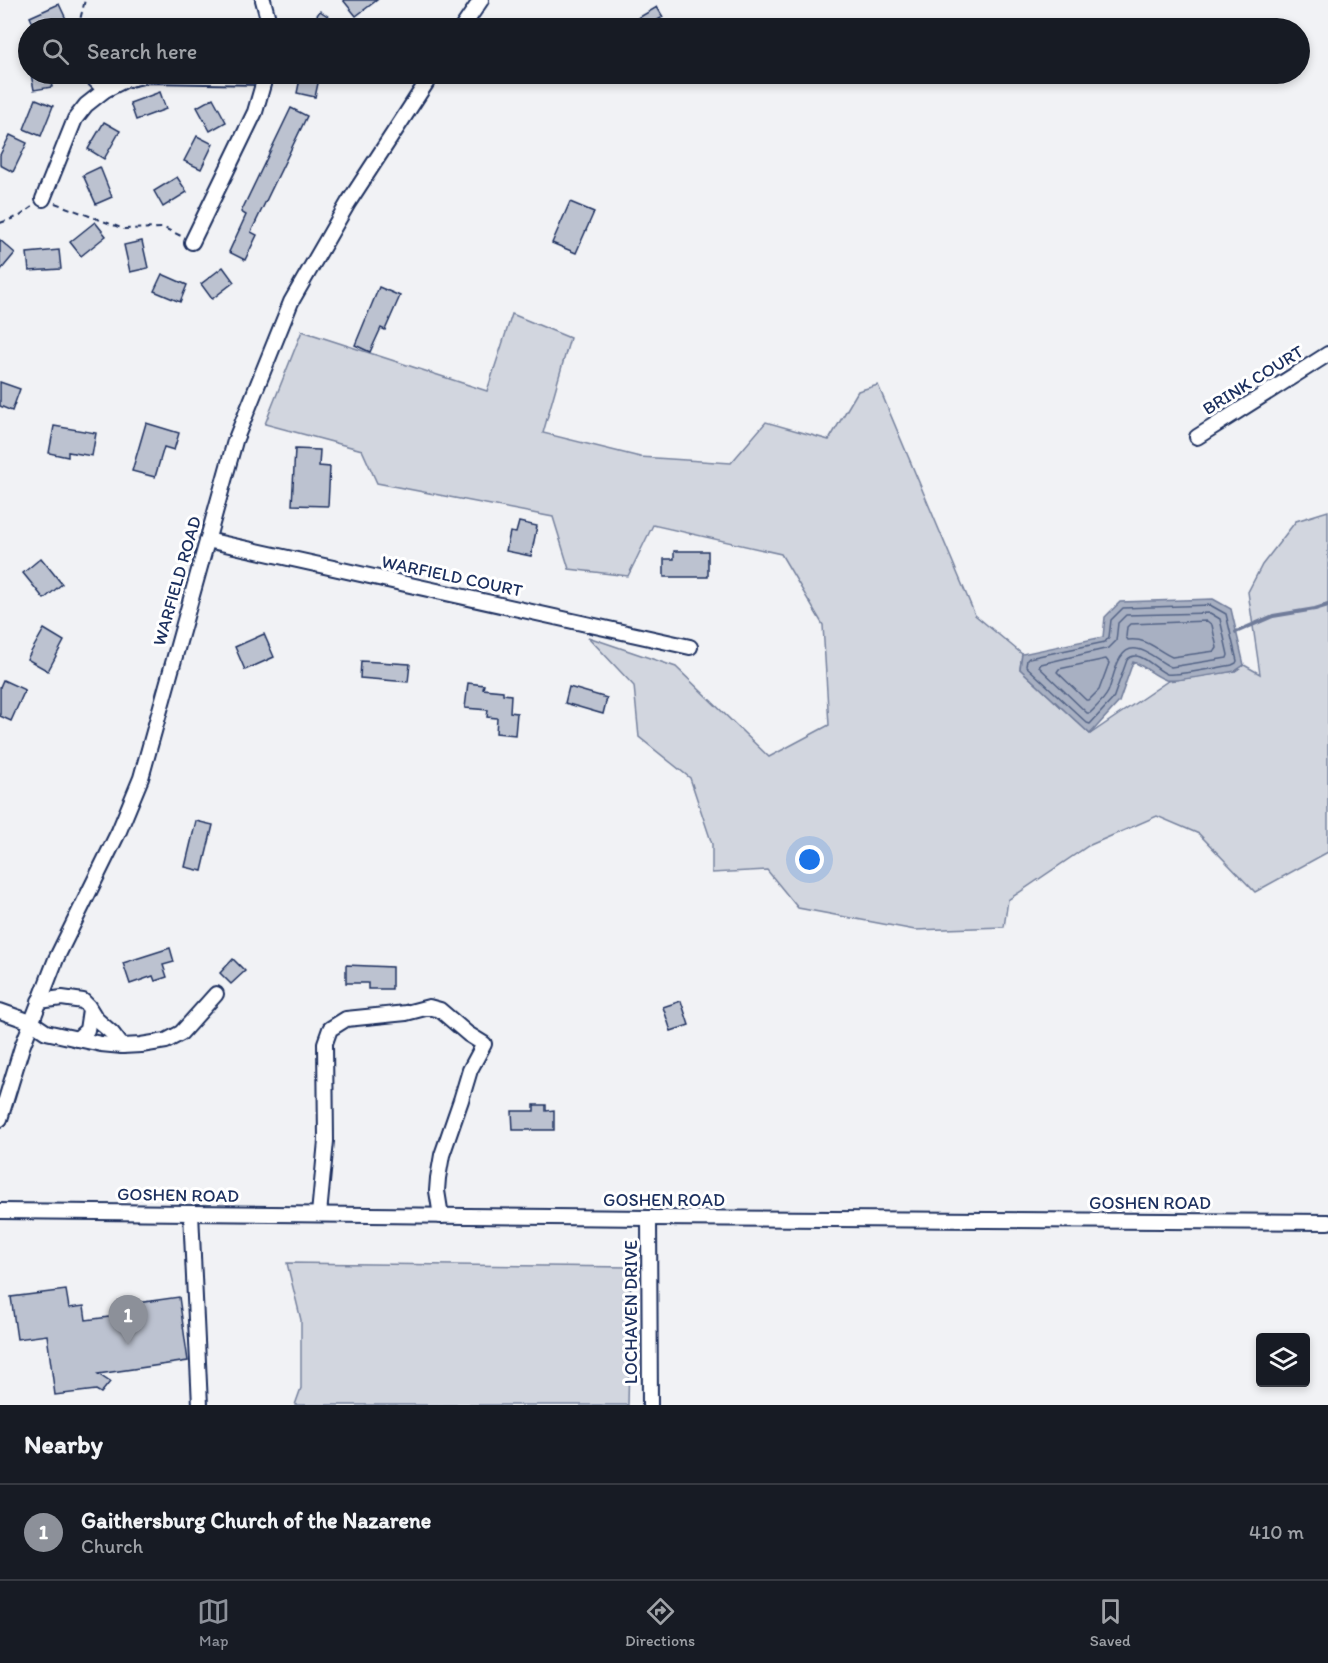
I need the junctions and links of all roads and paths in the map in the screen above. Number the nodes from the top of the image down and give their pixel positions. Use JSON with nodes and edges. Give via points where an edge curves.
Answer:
{"nodes":[{"id":1,"x":86,"y":0,"type":"edge"},
{"id":2,"x":264,"y":0,"type":"edge"},
{"id":3,"x":481,"y":0,"type":"edge"},
{"id":4,"x":81,"y":18,"type":"edge"},
{"id":5,"x":267,"y":18,"type":"edge"},
{"id":6,"x":469,"y":18,"type":"edge"},
{"id":7,"x":99,"y":84,"type":"edge"},
{"id":8,"x":118,"y":84,"type":"edge"},
{"id":9,"x":264,"y":84,"type":"edge"},
{"id":10,"x":425,"y":84,"type":"edge"},
{"id":11,"x":105,"y":90,"type":"junction"},
{"id":12,"x":43,"y":199,"type":"junction"},
{"id":13,"x":0,"y":223,"type":"edge"},
{"id":14,"x":192,"y":242,"type":"joint"},
{"id":15,"x":1328,"y":354,"type":"edge"},
{"id":16,"x":1197,"y":436,"type":"dead end"},
{"id":17,"x":207,"y":540,"type":"junction"},
{"id":18,"x":690,"y":647,"type":"dead end"},
{"id":19,"x":216,"y":994,"type":"dead end"},
{"id":20,"x":39,"y":1001,"type":"junction"},
{"id":21,"x":90,"y":1010,"type":"junction"},
{"id":22,"x":0,"y":1011,"type":"edge"},
{"id":23,"x":31,"y":1022,"type":"junction"},
{"id":24,"x":77,"y":1039,"type":"junction"},
{"id":25,"x":122,"y":1046,"type":"junction"},
{"id":26,"x":0,"y":1119,"type":"edge"},
{"id":27,"x":0,"y":1211,"type":"edge"},
{"id":28,"x":191,"y":1213,"type":"junction"},
{"id":29,"x":319,"y":1214,"type":"junction"},
{"id":30,"x":441,"y":1216,"type":"junction"},
{"id":31,"x":649,"y":1218,"type":"junction"},
{"id":32,"x":1328,"y":1222,"type":"edge"},
{"id":33,"x":200,"y":1405,"type":"edge"},
{"id":34,"x":650,"y":1405,"type":"edge"}],
"edges":[{"from":1,"to":4,"type":"path"},
{"from":2,"to":5,"type":"street"},
{"from":3,"to":6,"type":"street"},
{"from":7,"to":11,"type":"street"},
{"from":8,"to":11,"type":"street"},
{"from":9,"to":14,"type":"street","via":[[255,112]]},
{"from":10,"to":17,"type":"street","name":"WARFIELD ROAD","via":[[348,203],[291,302],[235,441]]},
{"from":11,"to":12,"type":"street","via":[[75,119]]},
{"from":12,"to":13,"type":"path","via":[[20,216]]},
{"from":12,"to":14,"type":"path","via":[[124,229],[164,228]]},
{"from":15,"to":16,"type":"street","name":"BRINK COURT"},
{"from":17,"to":18,"type":"street","name":"WARFIELD COURT"},
{"from":17,"to":20,"type":"street","name":"WARFIELD ROAD","via":[[141,778]]},
{"from":19,"to":25,"type":"street","via":[[182,1033],[166,1041]]},
{"from":20,"to":21,"type":"street","via":[[83,1001]]},
{"from":20,"to":23,"type":"street","name":"WARFIELD ROAD"},
{"from":21,"to":24,"type":"street","via":[[87,1030]]},
{"from":21,"to":25,"type":"street"},
{"from":22,"to":23,"type":"street"},
{"from":23,"to":24,"type":"street","via":[[46,1032]]},
{"from":23,"to":26,"type":"street","name":"WARFIELD ROAD"},
{"from":24,"to":25,"type":"street"},
{"from":27,"to":28,"type":"street","name":"GOSHEN ROAD"},
{"from":28,"to":29,"type":"street","name":"GOSHEN ROAD"},
{"from":28,"to":33,"type":"street"},
{"from":29,"to":30,"type":"street","name":"GOSHEN ROAD"},
{"from":29,"to":30,"type":"street","via":[[326,1141],[325,1043],[330,1029],[346,1019],[429,1007],[440,1010],[484,1044],[470,1070],[442,1155],[437,1191]]},
{"from":30,"to":31,"type":"street","name":"GOSHEN ROAD"},
{"from":31,"to":32,"type":"street","name":"GOSHEN ROAD"},
{"from":31,"to":34,"type":"street","name":"LOCHAVEN DRIVE"}]}
